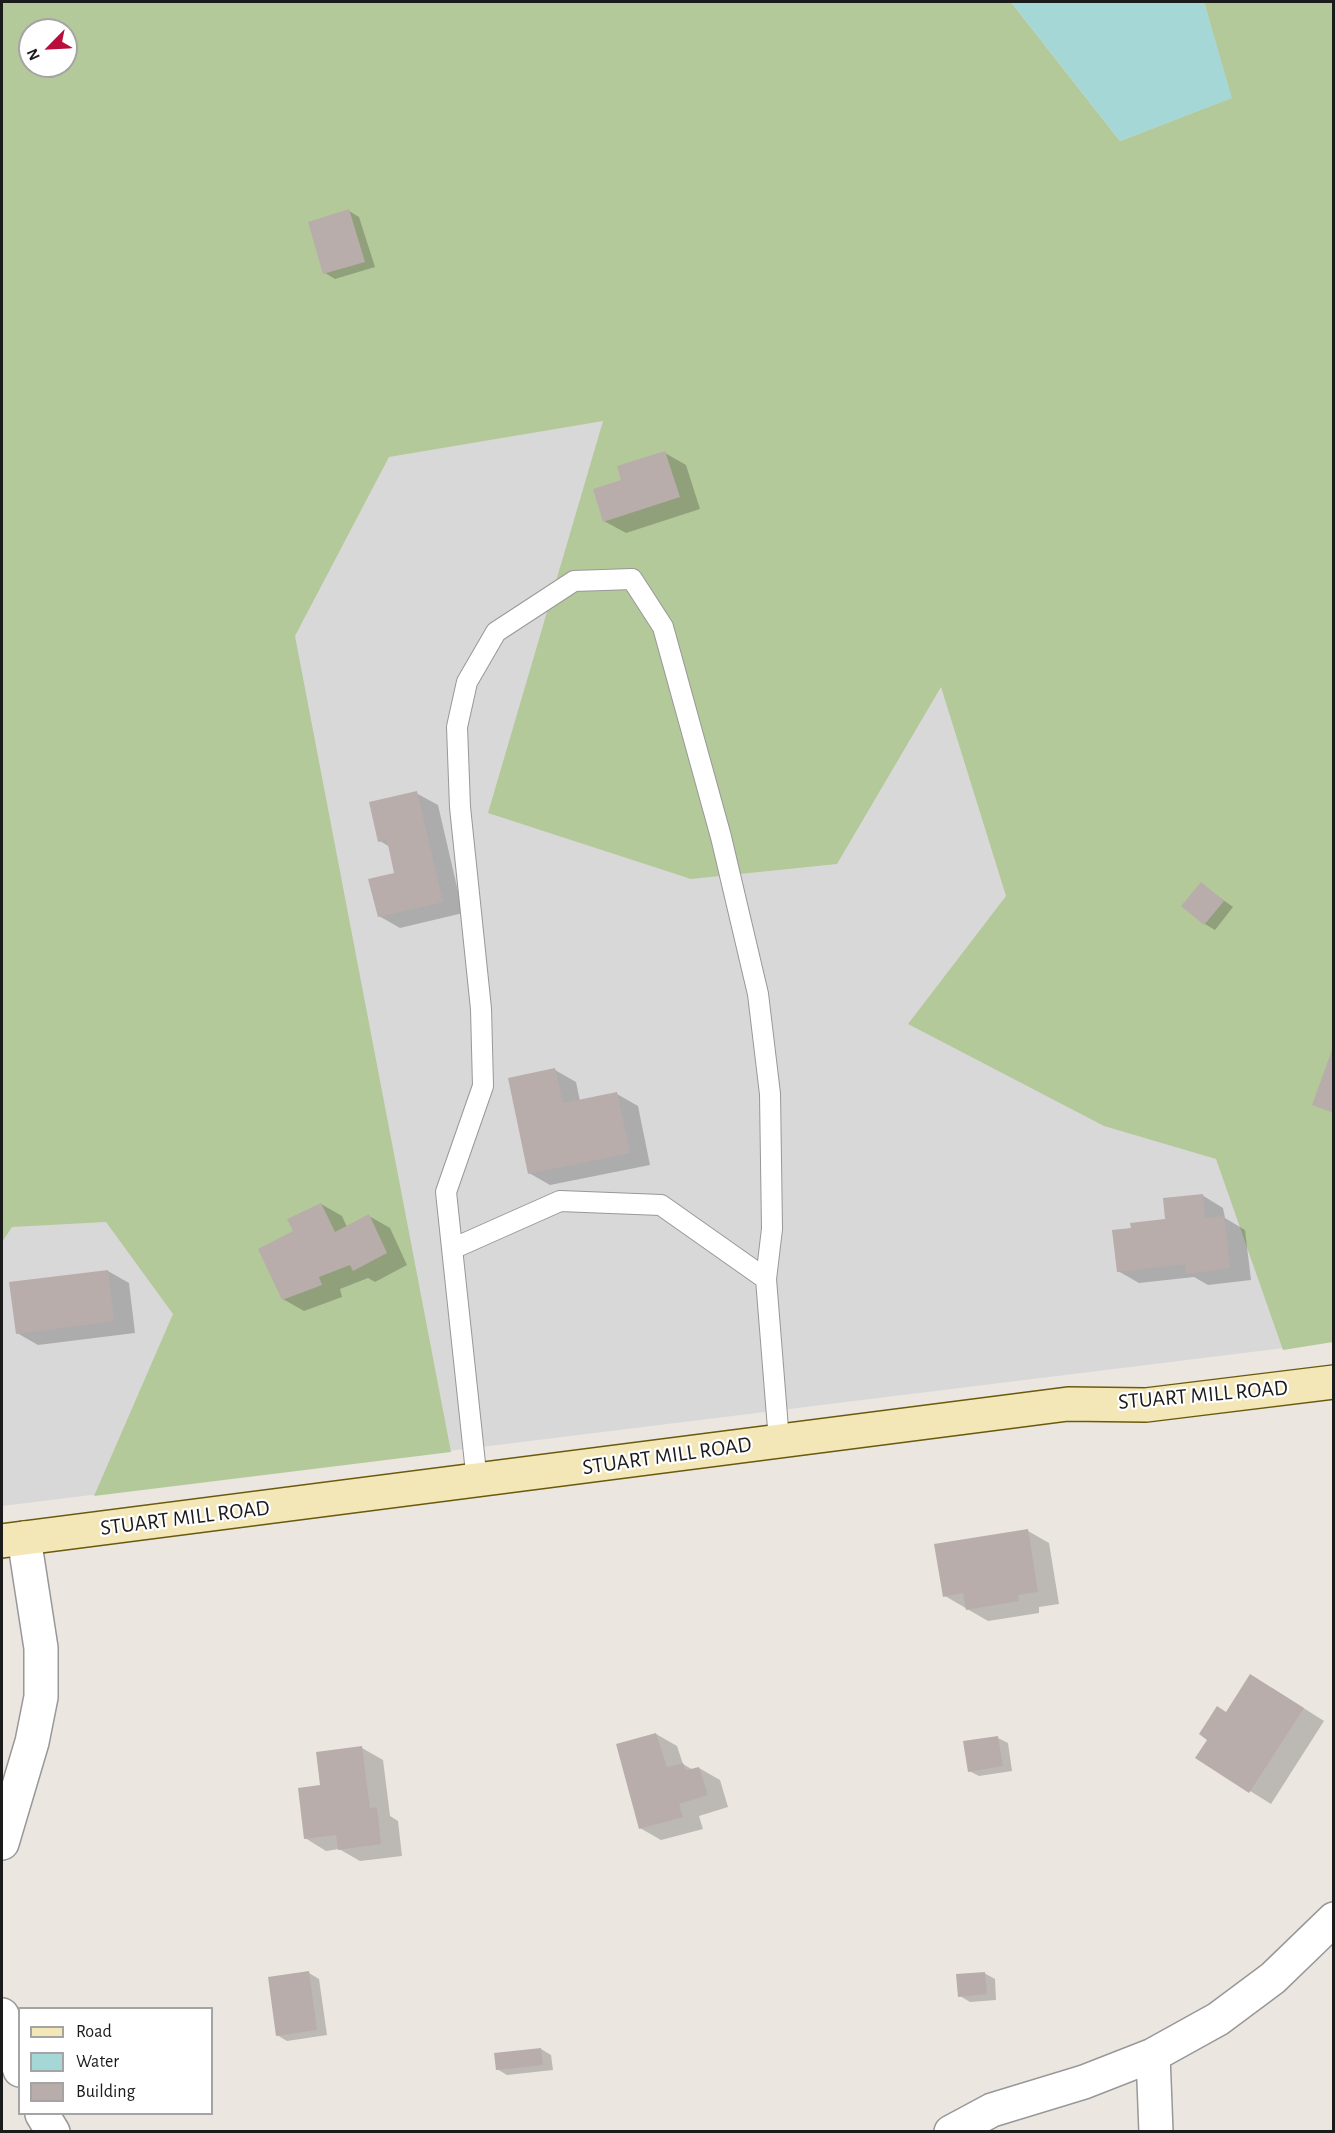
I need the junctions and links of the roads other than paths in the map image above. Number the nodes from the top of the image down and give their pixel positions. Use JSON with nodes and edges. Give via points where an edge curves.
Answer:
{"nodes":[{"id":1,"x":452,"y":1249,"type":"junction"},
{"id":2,"x":766,"y":1279,"type":"junction"},
{"id":3,"x":1334,"y":1382,"type":"edge"},
{"id":4,"x":779,"y":1441,"type":"junction"},
{"id":5,"x":477,"y":1482,"type":"junction"},
{"id":6,"x":13,"y":1539,"type":"edge"},
{"id":7,"x":2,"y":1843,"type":"edge"},
{"id":8,"x":1334,"y":1919,"type":"edge"},
{"id":9,"x":2,"y":2015,"type":"edge"},
{"id":10,"x":1153,"y":2055,"type":"junction"},
{"id":11,"x":18,"y":2064,"type":"edge"},
{"id":12,"x":43,"y":2115,"type":"edge"},
{"id":13,"x":53,"y":2132,"type":"edge"},
{"id":14,"x":951,"y":2132,"type":"edge"},
{"id":15,"x":1156,"y":2132,"type":"edge"}],
"edges":[{"from":1,"to":2,"type":"lane","via":[[560,1202],[662,1205]]},
{"from":1,"to":2,"type":"lane","via":[[446,1192],[483,1086],[481,1009],[460,807],[457,727],[467,682],[496,632],[574,581],[632,579],[663,627],[721,837],[758,994],[770,1094],[772,1229]]},
{"from":1,"to":5,"type":"lane"},
{"from":2,"to":4,"type":"lane"},
{"from":3,"to":4,"type":"main road","name":"STUART MILL ROAD","via":[[1146,1405],[1068,1404]]},
{"from":4,"to":5,"type":"main road","name":"STUART MILL ROAD"},
{"from":5,"to":6,"type":"main road","name":"STUART MILL ROAD"},
{"from":6,"to":7,"type":"street","via":[[41,1648],[41,1697]]},
{"from":8,"to":10,"type":"street","via":[[1273,1978],[1218,2019]]},
{"from":9,"to":11,"type":"street"},
{"from":10,"to":14,"type":"street","via":[[1084,2082],[992,2110]]},
{"from":10,"to":15,"type":"street"},
{"from":12,"to":13,"type":"street"}]}
